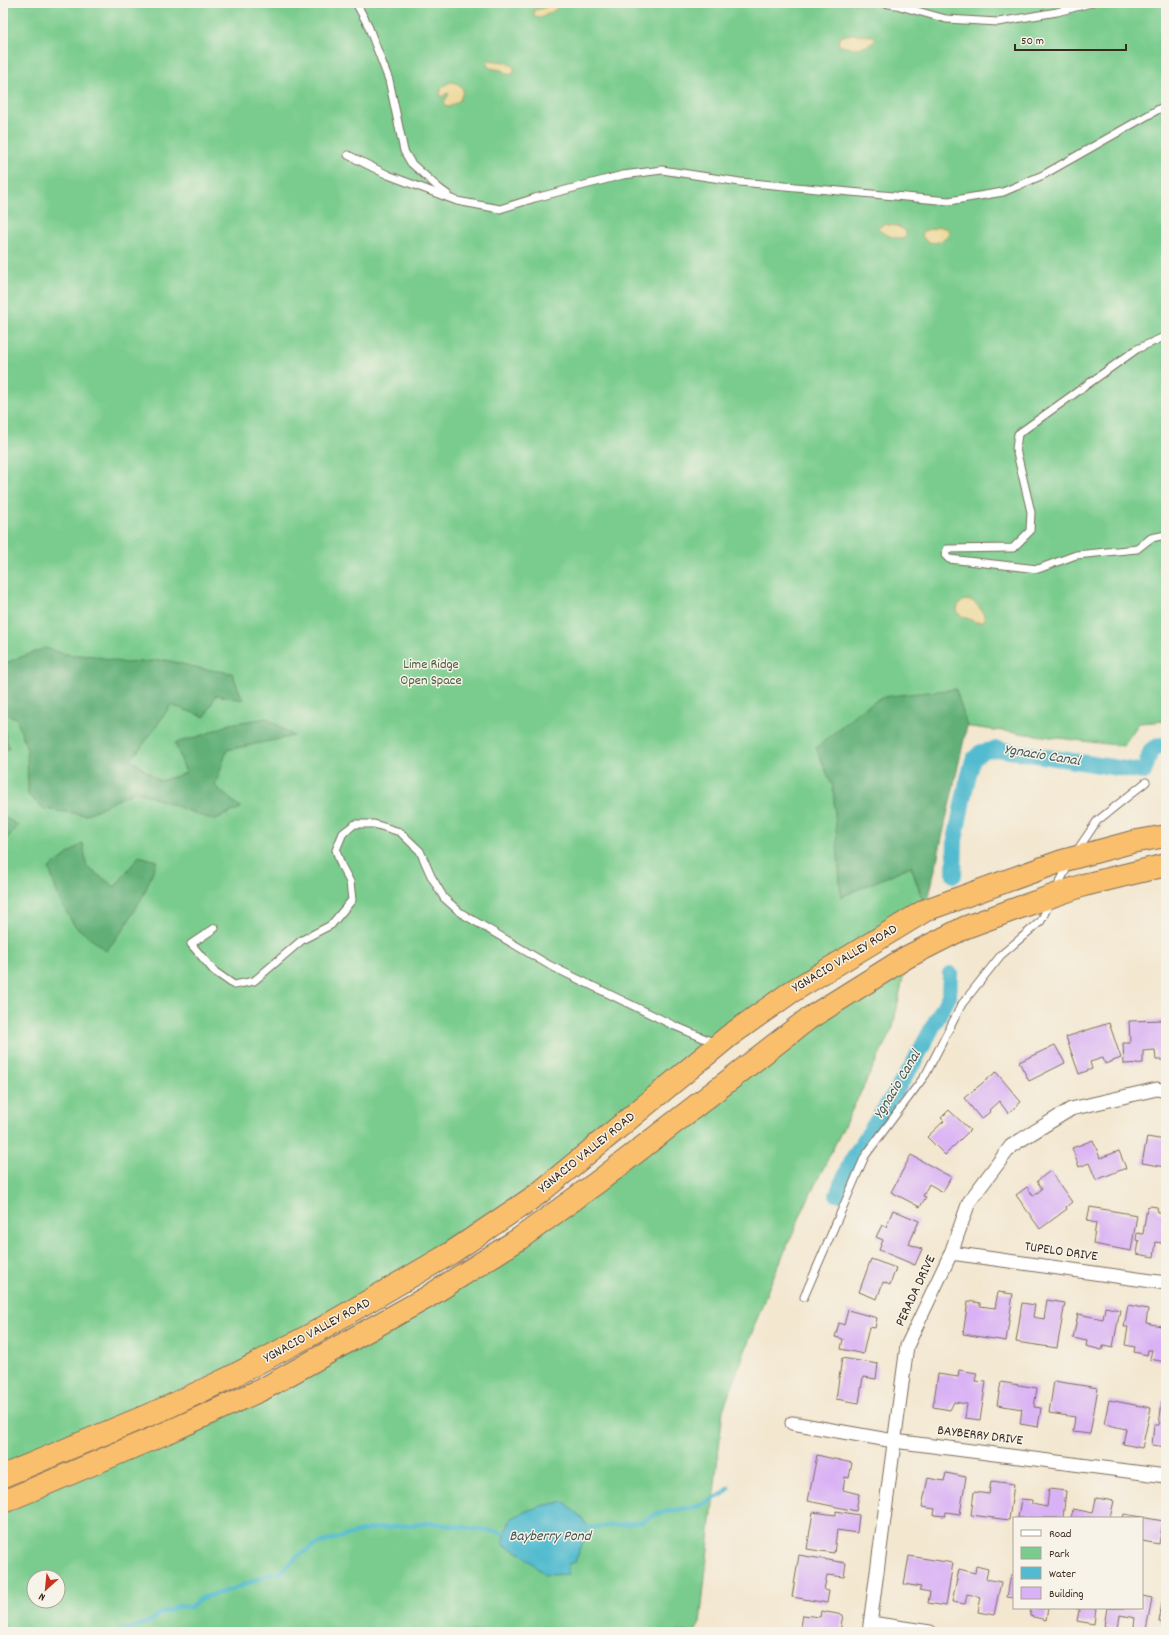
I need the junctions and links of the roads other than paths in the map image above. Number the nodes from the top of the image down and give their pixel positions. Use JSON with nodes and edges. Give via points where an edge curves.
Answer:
{"nodes":[{"id":1,"x":356,"y":3,"type":"edge"},
{"id":2,"x":883,"y":3,"type":"edge"},
{"id":3,"x":1091,"y":3,"type":"edge"},
{"id":4,"x":1166,"y":105,"type":"edge"},
{"id":5,"x":348,"y":155,"type":"dead end"},
{"id":6,"x":457,"y":201,"type":"junction"},
{"id":7,"x":1166,"y":336,"type":"edge"},
{"id":8,"x":1166,"y":535,"type":"edge"},
{"id":9,"x":1146,"y":782,"type":"dead end"},
{"id":10,"x":1166,"y":836,"type":"edge"},
{"id":11,"x":1072,"y":858,"type":"junction"},
{"id":12,"x":1166,"y":865,"type":"edge"},
{"id":13,"x":1053,"y":896,"type":"junction"},
{"id":14,"x":215,"y":928,"type":"dead end"},
{"id":15,"x":719,"y":1044,"type":"junction"},
{"id":16,"x":1166,"y":1091,"type":"edge"},
{"id":17,"x":951,"y":1252,"type":"junction"},
{"id":18,"x":1166,"y":1283,"type":"edge"},
{"id":19,"x":804,"y":1297,"type":"dead end"},
{"id":20,"x":792,"y":1423,"type":"dead end"},
{"id":21,"x":894,"y":1441,"type":"junction"},
{"id":22,"x":3,"y":1476,"type":"edge"},
{"id":23,"x":1166,"y":1476,"type":"edge"},
{"id":24,"x":3,"y":1502,"type":"edge"},
{"id":25,"x":870,"y":1628,"type":"edge"},
{"id":26,"x":930,"y":1632,"type":"edge"}],
"edges":[{"from":1,"to":6,"type":"lane","via":[[367,23],[389,80],[404,151],[411,163]]},
{"from":2,"to":3,"type":"lane","via":[[896,4],[946,19],[998,22],[1057,12]]},
{"from":4,"to":6,"type":"lane","via":[[1043,175],[1003,192],[949,201],[740,182],[662,170],[623,175],[500,209]]},
{"from":5,"to":6,"type":"lane","via":[[388,175]]},
{"from":7,"to":8,"type":"lane","via":[[1137,349],[1018,434],[1016,449],[1031,512],[1030,531],[1013,548],[947,549],[945,554],[949,559],[1038,569],[1076,555],[1137,549],[1151,538]]},
{"from":9,"to":11,"type":"lane","via":[[1097,821]]},
{"from":10,"to":11,"type":"highway","name":"YGNACIO VALLEY ROAD"},
{"from":11,"to":13,"type":"lane"},
{"from":11,"to":15,"type":"highway","name":"YGNACIO VALLEY ROAD","via":[[926,910],[791,992]]},
{"from":12,"to":13,"type":"highway","name":"YGNACIO VALLEY ROAD","via":[[1084,885]]},
{"from":13,"to":19,"type":"lane","via":[[1041,921],[1001,955],[962,1004],[926,1074],[865,1156]]},
{"from":13,"to":24,"type":"highway","name":"YGNACIO VALLEY ROAD","via":[[966,927],[907,957],[808,1019],[519,1239],[371,1330],[263,1389]]},
{"from":14,"to":15,"type":"lane","via":[[191,944],[214,971],[234,985],[254,981],[302,940],[331,925],[352,900],[350,882],[336,850],[343,833],[355,824],[374,824],[400,832],[420,851],[444,898],[461,913],[549,965],[675,1026]]},
{"from":15,"to":22,"type":"highway","name":"YGNACIO VALLEY ROAD","via":[[538,1194],[451,1253],[312,1334],[233,1376],[170,1406]]},
{"from":16,"to":17,"type":"street","name":"PERADA DRIVE","via":[[1157,1089],[1071,1109],[1011,1146],[969,1202]]},
{"from":17,"to":18,"type":"street","name":"TUPELO DRIVE"},
{"from":17,"to":21,"type":"street","name":"PERADA DRIVE","via":[[907,1346]]},
{"from":20,"to":21,"type":"street","name":"BAYBERRY DRIVE"},
{"from":21,"to":23,"type":"street","name":"BAYBERRY DRIVE"},
{"from":21,"to":25,"type":"street","name":"PERADA DRIVE"},
{"from":25,"to":26,"type":"street"}]}
